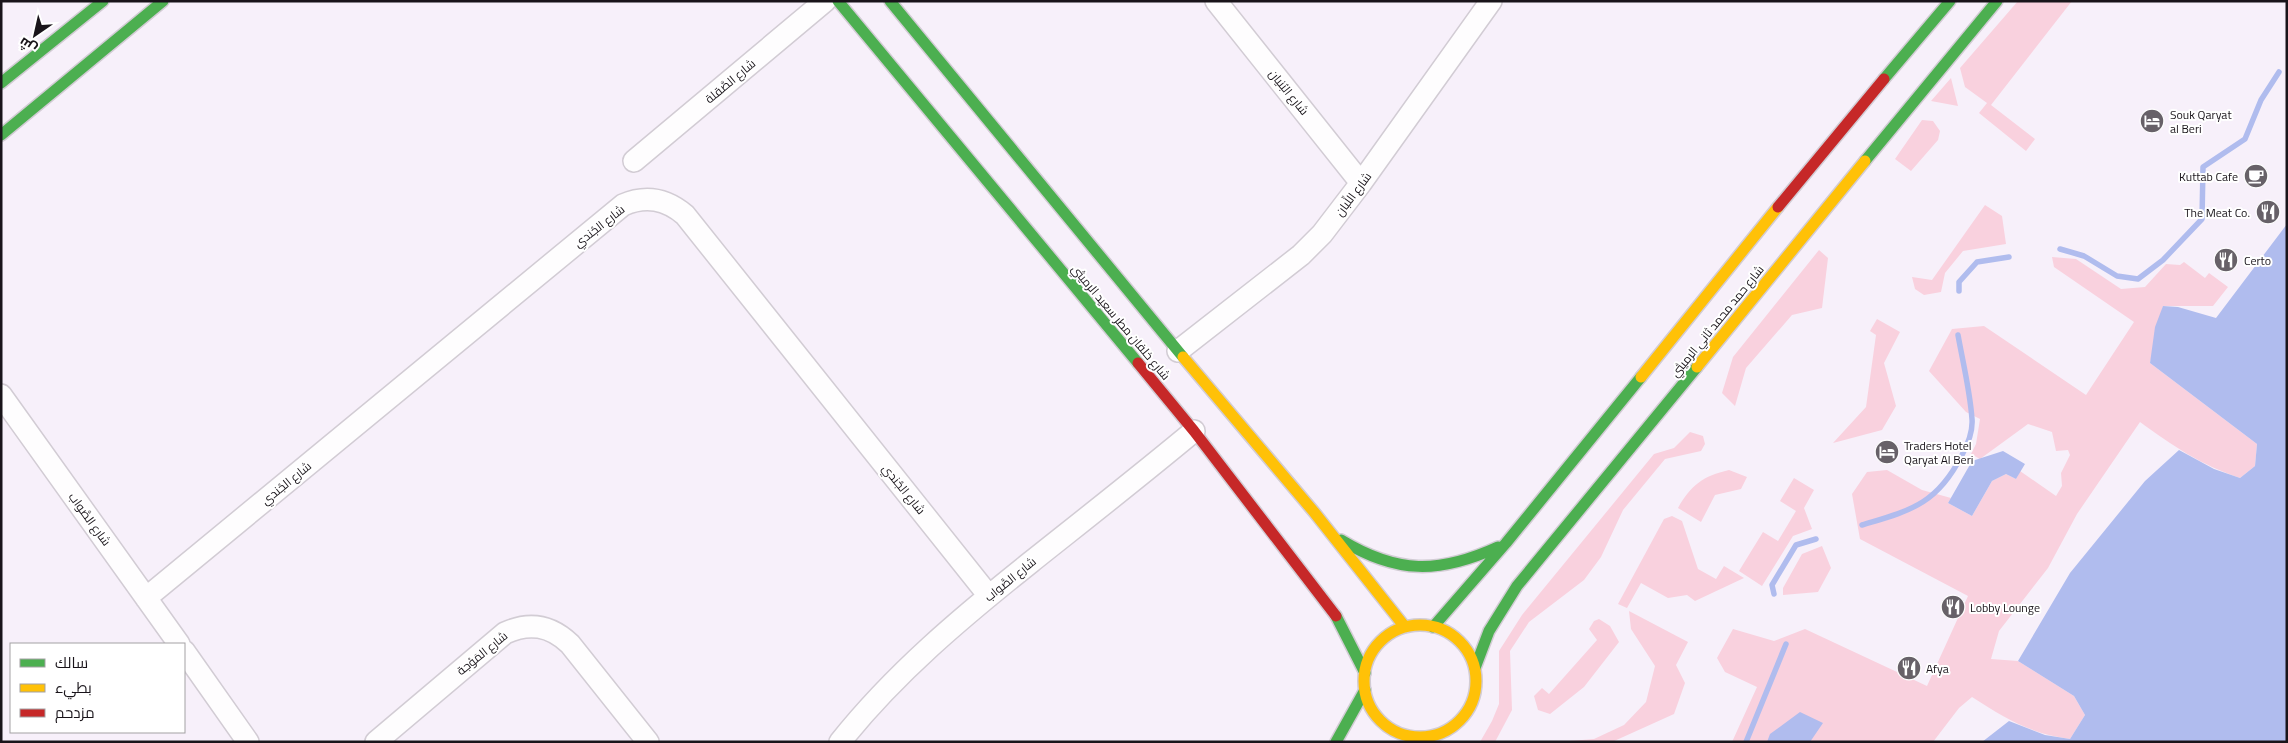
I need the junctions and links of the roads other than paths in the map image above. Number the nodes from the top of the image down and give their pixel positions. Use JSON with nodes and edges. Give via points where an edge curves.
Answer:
{"nodes":[{"id":1,"x":103,"y":1,"type":"edge"},
{"id":2,"x":163,"y":1,"type":"edge"},
{"id":3,"x":825,"y":1,"type":"edge"},
{"id":4,"x":838,"y":1,"type":"edge"},
{"id":5,"x":890,"y":1,"type":"edge"},
{"id":6,"x":1216,"y":1,"type":"edge"},
{"id":7,"x":1491,"y":1,"type":"edge"},
{"id":8,"x":1950,"y":1,"type":"edge"},
{"id":9,"x":1997,"y":1,"type":"edge"},
{"id":10,"x":1,"y":83,"type":"edge"},
{"id":11,"x":1,"y":135,"type":"edge"},
{"id":12,"x":634,"y":161,"type":"dead end"},
{"id":13,"x":1361,"y":184,"type":"junction"},
{"id":14,"x":1178,"y":352,"type":"junction"},
{"id":15,"x":1,"y":395,"type":"edge"},
{"id":16,"x":1194,"y":432,"type":"junction"},
{"id":17,"x":1328,"y":531,"type":"junction"},
{"id":18,"x":1506,"y":543,"type":"junction"},
{"id":19,"x":989,"y":596,"type":"junction"},
{"id":20,"x":146,"y":598,"type":"junction"},
{"id":21,"x":1405,"y":627,"type":"junction"},
{"id":22,"x":1433,"y":627,"type":"junction"},
{"id":23,"x":178,"y":643,"type":"edge"},
{"id":24,"x":185,"y":652,"type":"edge"},
{"id":25,"x":1475,"y":668,"type":"junction"},
{"id":26,"x":1365,"y":673,"type":"junction"},
{"id":27,"x":1365,"y":690,"type":"junction"},
{"id":28,"x":1421,"y":739,"type":"edge"},
{"id":29,"x":248,"y":742,"type":"edge"},
{"id":30,"x":376,"y":742,"type":"edge"},
{"id":31,"x":648,"y":742,"type":"edge"},
{"id":32,"x":840,"y":742,"type":"edge"},
{"id":33,"x":1336,"y":742,"type":"edge"}],
"edges":[{"from":1,"to":10,"type":"main road"},
{"from":2,"to":11,"type":"main road"},
{"from":3,"to":12,"type":"street","name":"شارع الصَّقلة"},
{"from":4,"to":16,"type":"main road","name":"شارع خلفان مطر سعيد الرميثي"},
{"from":5,"to":14,"type":"main road","name":"شارع خلفان مطر سعيد الرميثي"},
{"from":6,"to":13,"type":"street","name":"شارع البُنيان"},
{"from":7,"to":13,"type":"street","name":"شارع اللِّبان"},
{"from":8,"to":18,"type":"main road","name":"شارع حمد محمد ثاني الرميثي","via":[[1847,122]]},
{"from":9,"to":25,"type":"main road","name":"شارع حمد محمد ثاني الرميثي","via":[[1516,586],[1489,631]]},
{"from":13,"to":14,"type":"street","name":"شارع اللِّبان","via":[[1301,255]]},
{"from":14,"to":17,"type":"main road","name":"شارع خلفان مطر سعيد الرميثي"},
{"from":15,"to":20,"type":"street","name":"شارع الصَّواب"},
{"from":16,"to":19,"type":"street","name":"شارع الصَّواب"},
{"from":16,"to":26,"type":"main road","name":"شارع خلفان مطر سعيد الرميثي","via":[[1334,612]]},
{"from":17,"to":18,"type":"main road","via":[[1360,553],[1396,565],[1425,568],[1472,560]]},
{"from":17,"to":21,"type":"main road","name":"شارع خلفان مطر سعيد الرميثي"},
{"from":18,"to":22,"type":"main road","name":"شارع حمد محمد ثاني الرميثي"},
{"from":19,"to":20,"type":"street","name":"شارع الجُندي","via":[[685,215],[666,202],[644,198],[623,205]]},
{"from":19,"to":32,"type":"street","name":"شارع الصَّواب","via":[[910,664]]},
{"from":20,"to":23,"type":"street","name":"شارع الصَّواب"},
{"from":21,"to":22,"type":"main road"},
{"from":21,"to":26,"type":"main road","via":[[1378,644]]},
{"from":22,"to":25,"type":"main road","via":[[1460,642]]},
{"from":24,"to":29,"type":"street"},
{"from":25,"to":28,"type":"main road","via":[[1476,684],[1466,714],[1441,733]]},
{"from":26,"to":27,"type":"main road"},
{"from":27,"to":28,"type":"main road","via":[[1370,706],[1387,725]]},
{"from":27,"to":33,"type":"main road"},
{"from":30,"to":31,"type":"street","name":"شارع المَوْجة","via":[[505,633],[524,626],[554,631],[570,644]]}]}
